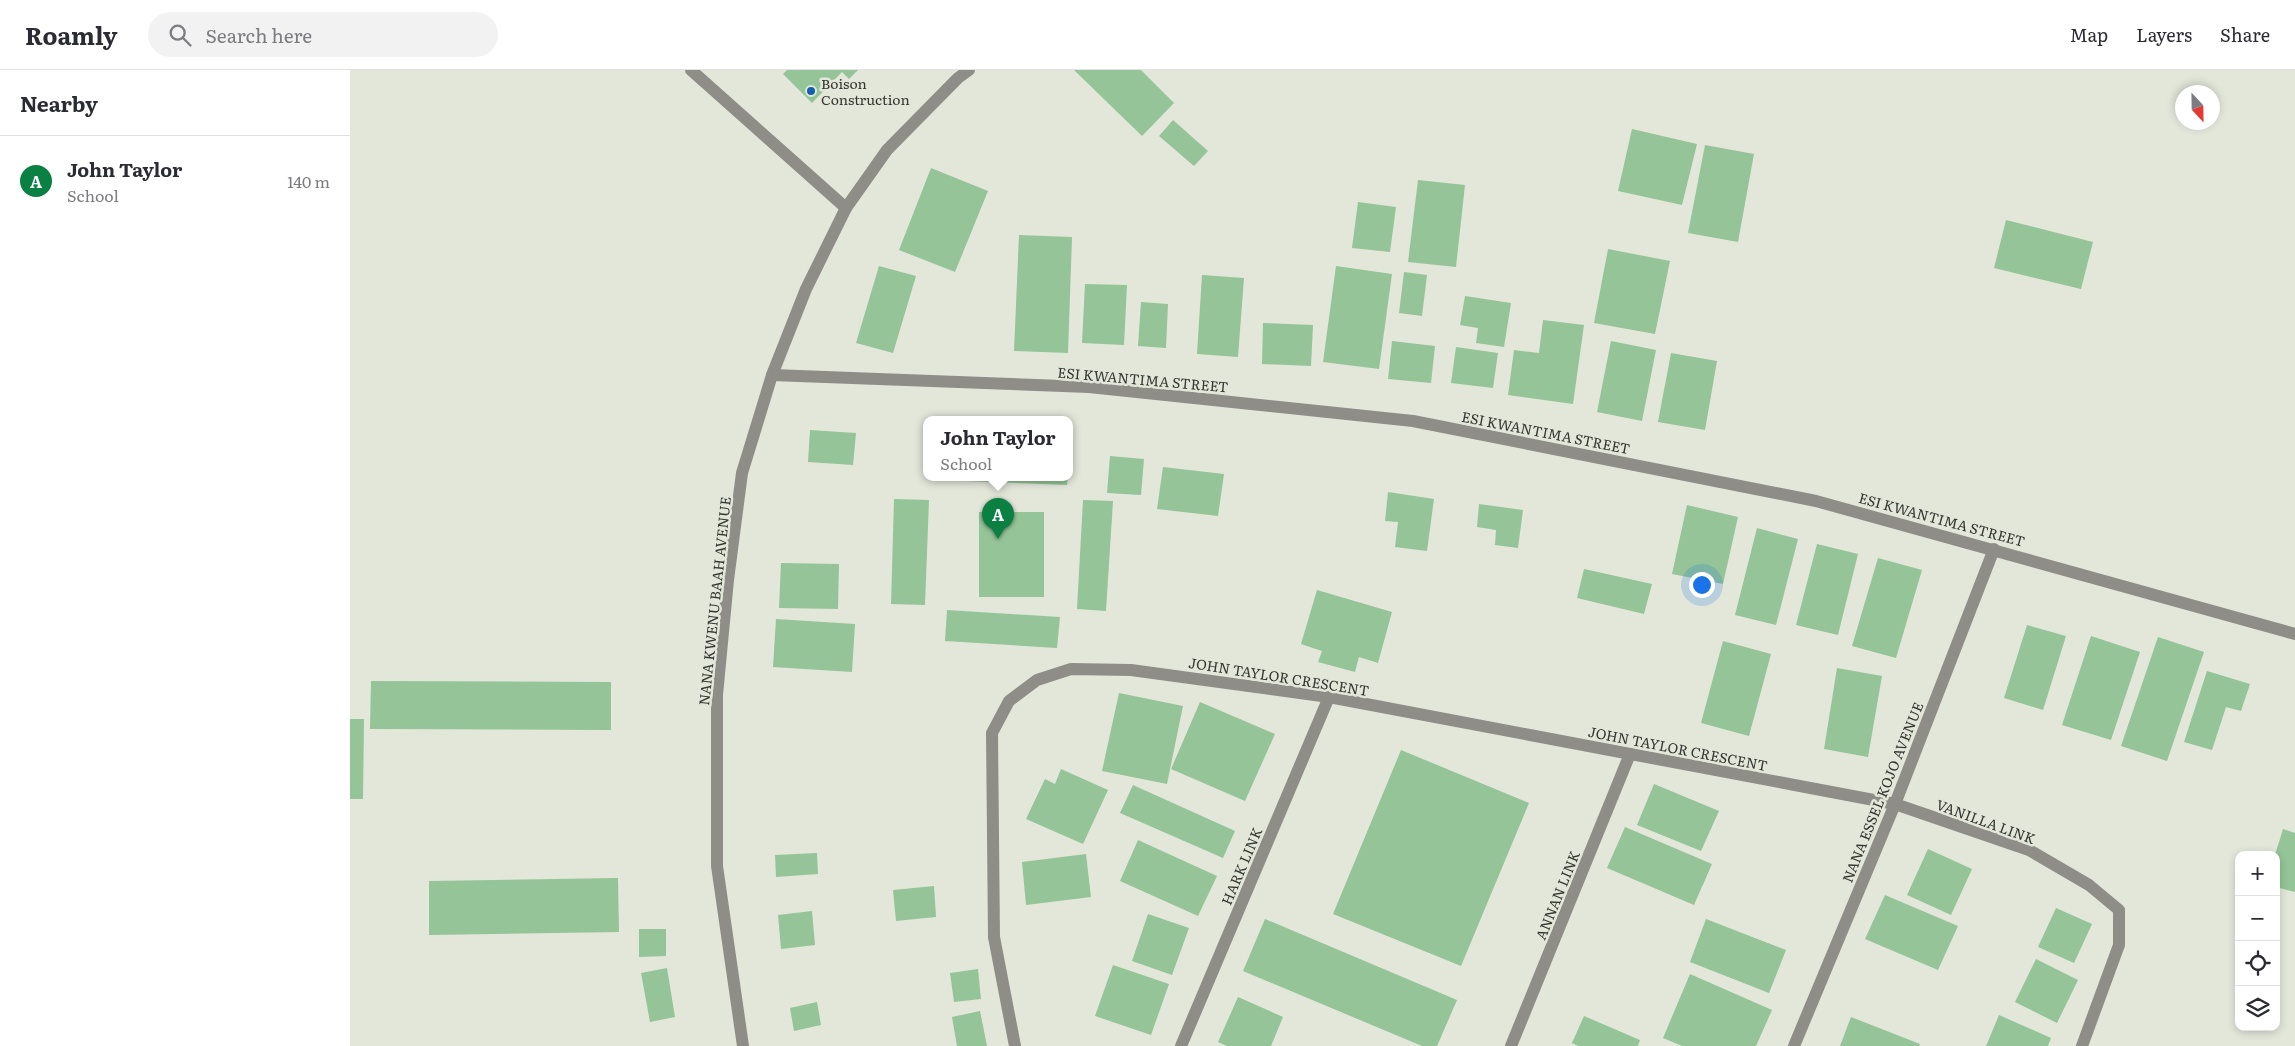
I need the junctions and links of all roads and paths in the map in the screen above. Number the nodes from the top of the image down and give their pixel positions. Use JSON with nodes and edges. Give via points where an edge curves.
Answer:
{"nodes":[{"id":1,"x":691,"y":70,"type":"edge"},
{"id":2,"x":970,"y":70,"type":"edge"},
{"id":3,"x":954,"y":74,"type":"edge"},
{"id":4,"x":846,"y":208,"type":"junction"},
{"id":5,"x":772,"y":376,"type":"junction"},
{"id":6,"x":1994,"y":548,"type":"junction"},
{"id":7,"x":2295,"y":634,"type":"edge"},
{"id":8,"x":1328,"y":697,"type":"junction"},
{"id":9,"x":1630,"y":754,"type":"junction"},
{"id":10,"x":1894,"y":804,"type":"junction"},
{"id":11,"x":743,"y":1046,"type":"edge"},
{"id":12,"x":1015,"y":1046,"type":"edge"},
{"id":13,"x":1181,"y":1046,"type":"edge"},
{"id":14,"x":1511,"y":1046,"type":"edge"},
{"id":15,"x":1794,"y":1046,"type":"edge"},
{"id":16,"x":2082,"y":1046,"type":"edge"}],
"edges":[{"from":1,"to":4,"type":"street"},
{"from":2,"to":3,"type":"street","name":"NANA KWENU BAAH AVENUE"},
{"from":3,"to":4,"type":"street","name":"NANA KWENU BAAH AVENUE","via":[[887,150]]},
{"from":4,"to":5,"type":"street","name":"NANA KWENU BAAH AVENUE","via":[[806,290]]},
{"from":5,"to":6,"type":"street","name":"ESI KWANTIMA STREET","via":[[1088,387],[1413,421],[1816,500]]},
{"from":5,"to":11,"type":"street","name":"NANA KWENU BAAH AVENUE","via":[[742,473],[717,695],[717,866]]},
{"from":6,"to":7,"type":"street","name":"ESI KWANTIMA STREET"},
{"from":6,"to":10,"type":"street","name":"NANA ESSEL KOJO AVENUE"},
{"from":8,"to":9,"type":"street","name":"JOHN TAYLOR CRESCENT"},
{"from":8,"to":12,"type":"street","name":"JOHN TAYLOR CRESCENT","via":[[1131,670],[1071,669],[1037,680],[1010,701],[992,733],[994,938]]},
{"from":8,"to":13,"type":"street","name":"HARK LINK"},
{"from":9,"to":10,"type":"street","name":"JOHN TAYLOR CRESCENT"},
{"from":9,"to":14,"type":"street","name":"ANNAN LINK"},
{"from":10,"to":15,"type":"street","name":"NANA ESSEL KOJO AVENUE"},
{"from":10,"to":16,"type":"street","name":"VANILLA LINK","via":[[2029,850],[2089,885],[2119,910],[2119,945]]}]}
